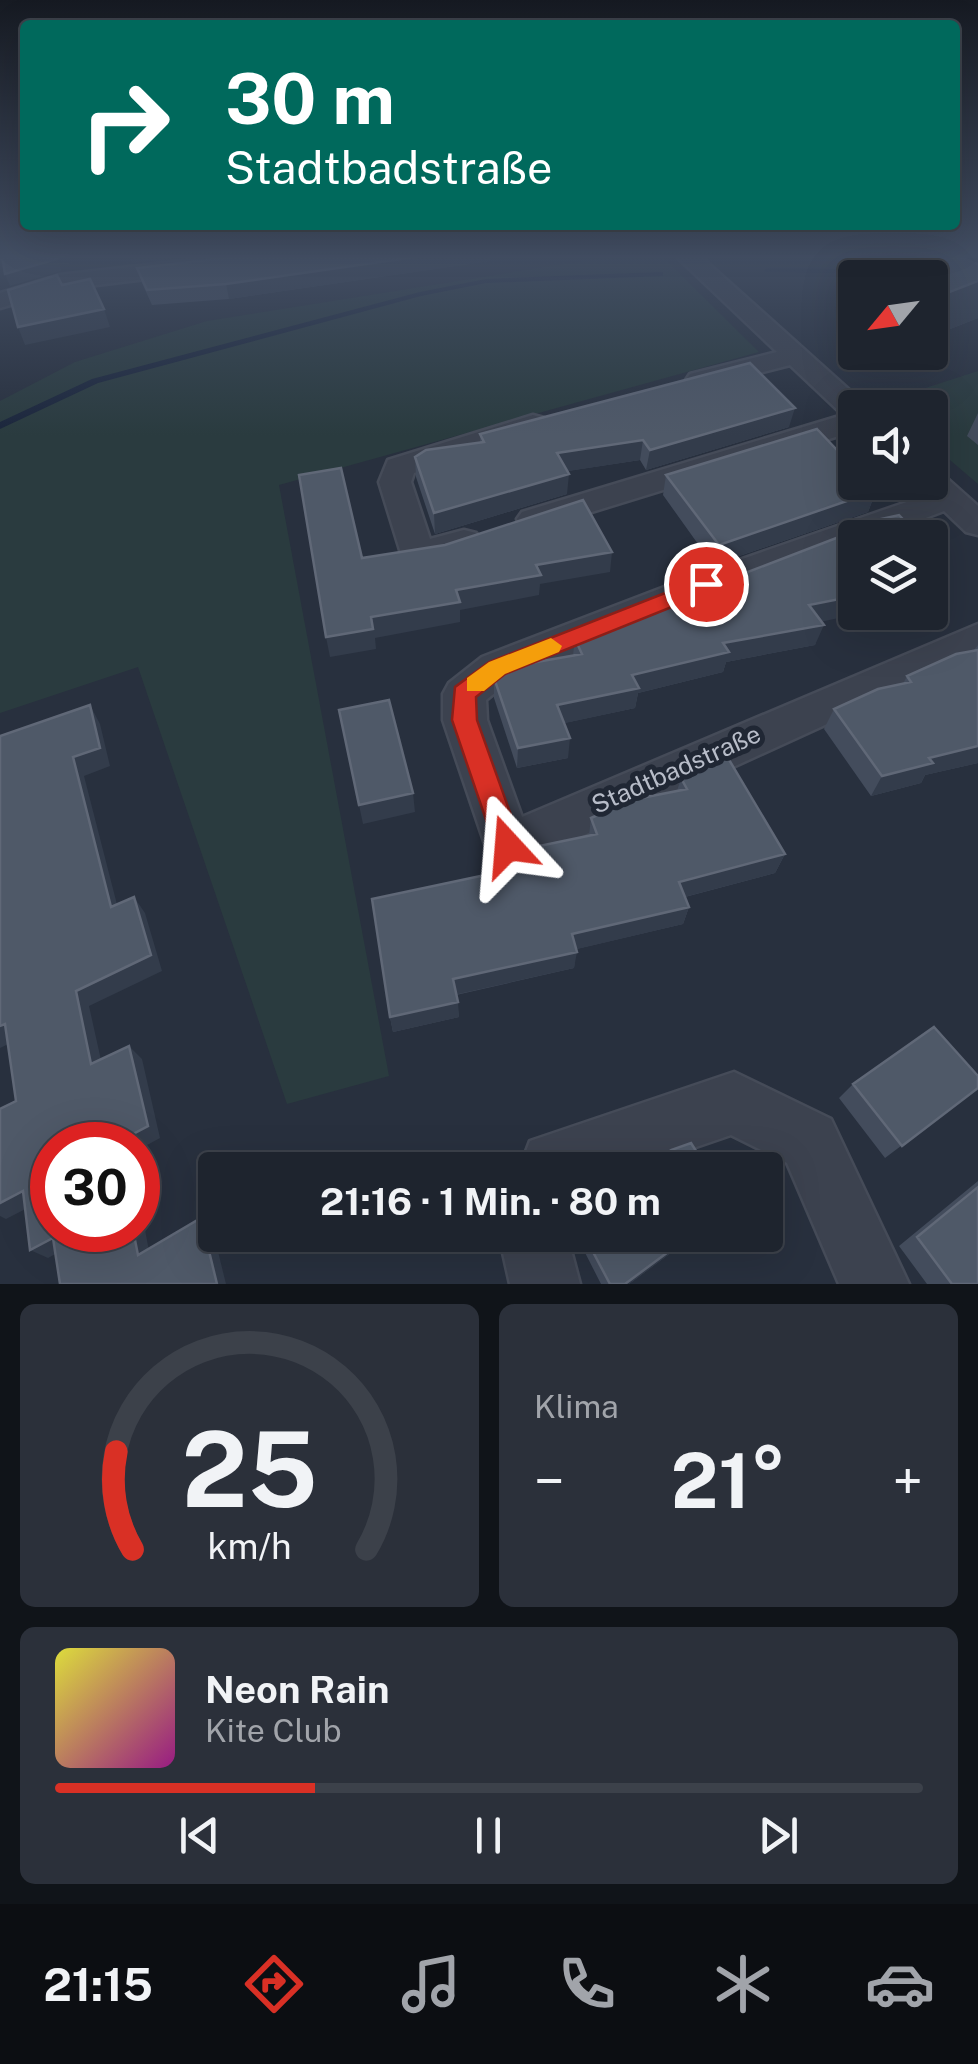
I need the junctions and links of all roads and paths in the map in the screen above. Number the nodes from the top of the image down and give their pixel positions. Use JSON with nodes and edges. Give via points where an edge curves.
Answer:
{"nodes":[{"id":1,"x":752,"y":316,"type":"edge"},
{"id":2,"x":795,"y":356,"type":"junction"},
{"id":3,"x":677,"y":386,"type":"edge"},
{"id":4,"x":838,"y":395,"type":"edge"},
{"id":5,"x":571,"y":413,"type":"edge"},
{"id":6,"x":838,"y":426,"type":"edge"},
{"id":7,"x":952,"y":501,"type":"edge"},
{"id":8,"x":978,"y":638,"type":"edge"},
{"id":9,"x":590,"y":1152,"type":"edge"},
{"id":10,"x":538,"y":1252,"type":"edge"},
{"id":11,"x":546,"y":1284,"type":"edge"},
{"id":12,"x":874,"y":1284,"type":"edge"}],
"edges":[{"from":1,"to":2,"type":"street"},
{"from":2,"to":3,"type":"street"},
{"from":2,"to":4,"type":"street"},
{"from":5,"to":6,"type":"street","via":[[399,467],[395,482],[417,556]]},
{"from":7,"to":8,"type":"street","name":"Stadtbadstraße","via":[[706,584],[497,668],[464,694],[465,720],[508,846]]},
{"from":9,"to":12,"type":"street","via":[[734,1104],[810,1142]]},
{"from":10,"to":11,"type":"street"}]}
